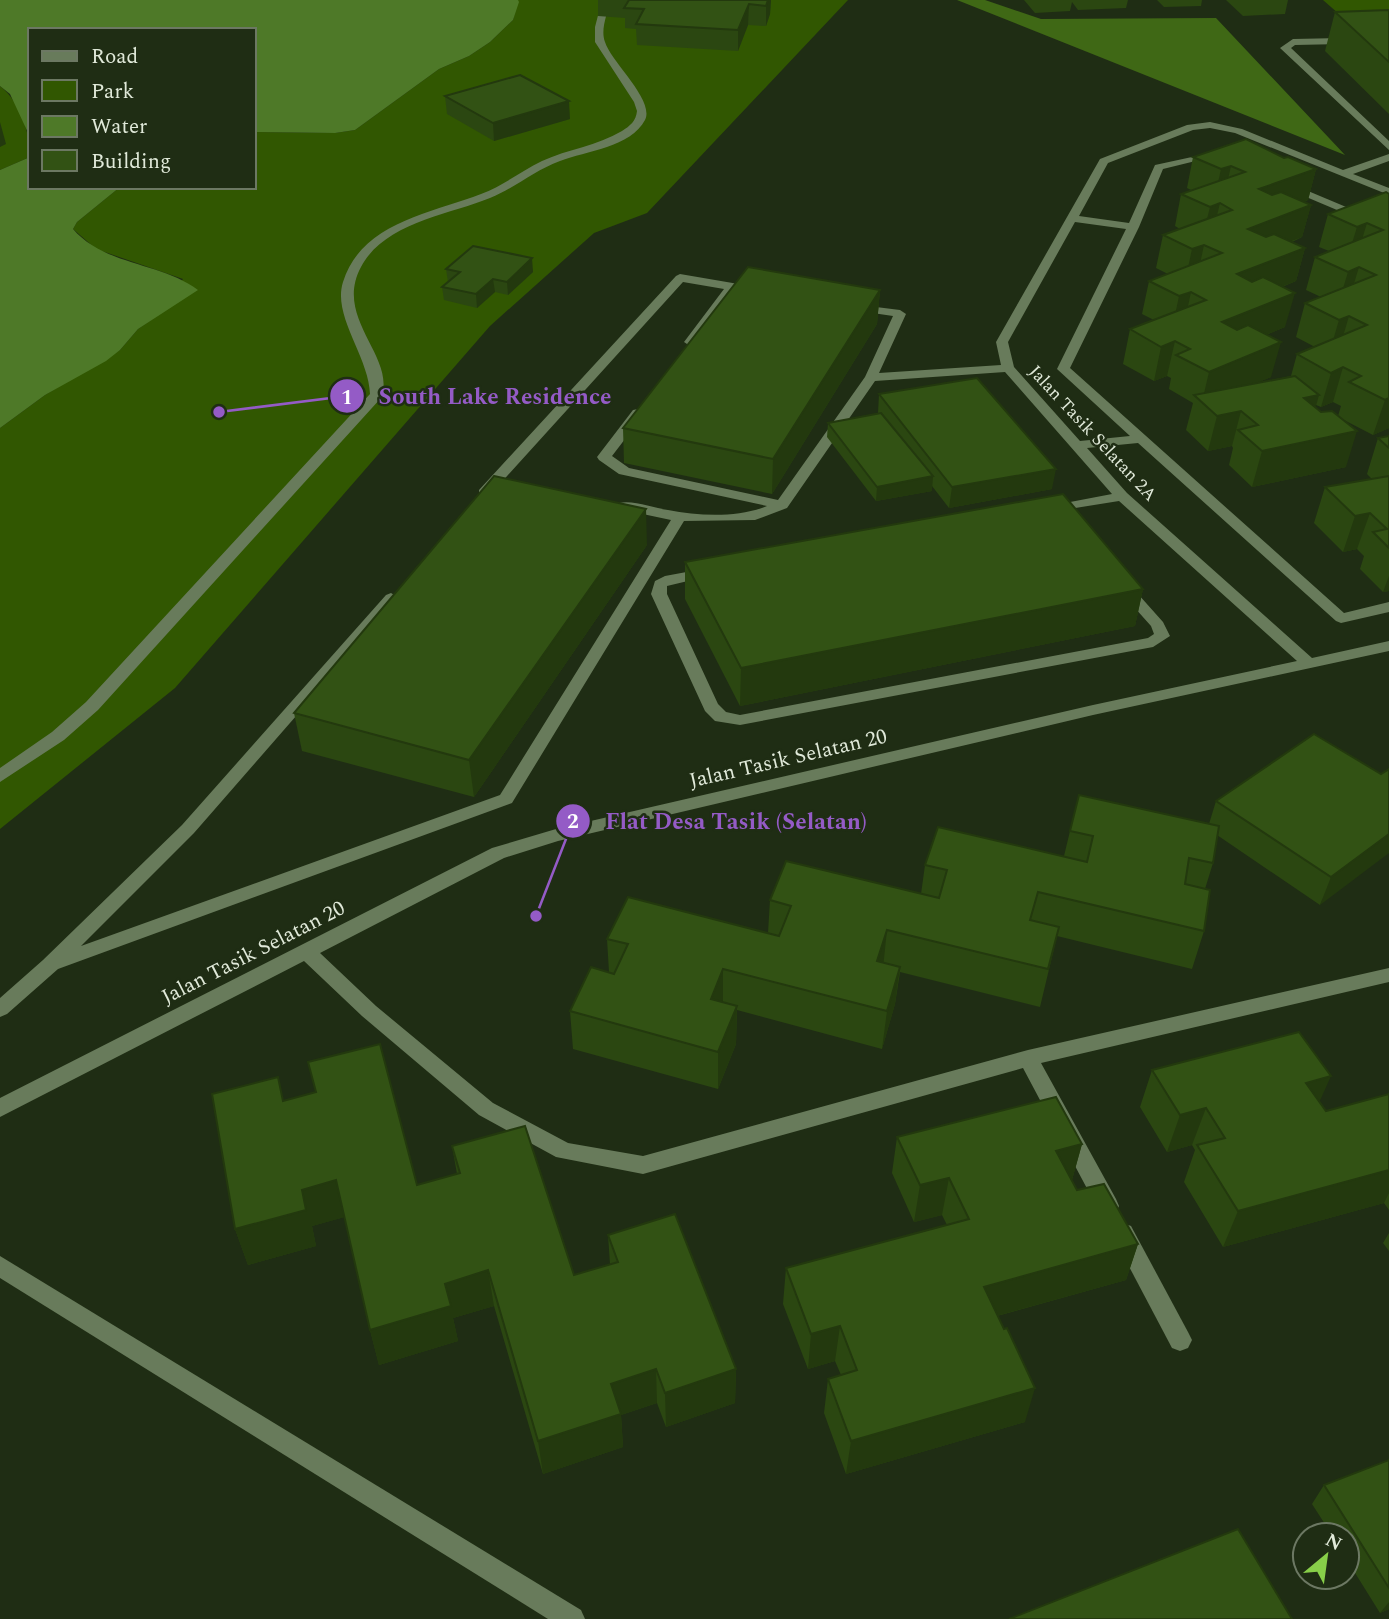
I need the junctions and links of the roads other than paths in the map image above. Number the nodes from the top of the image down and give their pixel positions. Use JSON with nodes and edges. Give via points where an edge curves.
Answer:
{"nodes":[{"id":1,"x":606,"y":0,"type":"edge"},
{"id":2,"x":1389,"y":40,"type":"edge"},
{"id":3,"x":1389,"y":147,"type":"edge"},
{"id":4,"x":1389,"y":157,"type":"edge"},
{"id":5,"x":1227,"y":160,"type":"edge"},
{"id":6,"x":1345,"y":173,"type":"junction"},
{"id":7,"x":1277,"y":181,"type":"edge"},
{"id":8,"x":1389,"y":192,"type":"edge"},
{"id":9,"x":1073,"y":218,"type":"junction"},
{"id":10,"x":1133,"y":227,"type":"junction"},
{"id":11,"x":1389,"y":229,"type":"edge"},
{"id":12,"x":732,"y":287,"type":"junction"},
{"id":13,"x":771,"y":293,"type":"edge"},
{"id":14,"x":848,"y":306,"type":"edge"},
{"id":15,"x":684,"y":351,"type":"edge"},
{"id":16,"x":1007,"y":368,"type":"junction"},
{"id":17,"x":871,"y":377,"type":"junction"},
{"id":18,"x":644,"y":404,"type":"edge"},
{"id":19,"x":1141,"y":439,"type":"junction"},
{"id":20,"x":1076,"y":445,"type":"junction"},
{"id":21,"x":1122,"y":496,"type":"junction"},
{"id":22,"x":476,"y":502,"type":"edge"},
{"id":23,"x":614,"y":504,"type":"edge"},
{"id":24,"x":782,"y":505,"type":"junction"},
{"id":25,"x":1030,"y":514,"type":"edge"},
{"id":26,"x":680,"y":517,"type":"junction"},
{"id":27,"x":724,"y":569,"type":"edge"},
{"id":28,"x":1116,"y":576,"type":"edge"},
{"id":29,"x":404,"y":584,"type":"edge"},
{"id":30,"x":1389,"y":607,"type":"edge"},
{"id":31,"x":1386,"y":650,"type":"edge"},
{"id":32,"x":1309,"y":663,"type":"junction"},
{"id":33,"x":0,"y":776,"type":"edge"},
{"id":34,"x":305,"y":950,"type":"junction"},
{"id":35,"x":50,"y":965,"type":"junction"},
{"id":36,"x":1389,"y":975,"type":"edge"},
{"id":37,"x":0,"y":1009,"type":"edge"},
{"id":38,"x":1028,"y":1058,"type":"junction"},
{"id":39,"x":0,"y":1108,"type":"edge"},
{"id":40,"x":0,"y":1266,"type":"edge"},
{"id":41,"x":1180,"y":1340,"type":"dead end"},
{"id":42,"x":572,"y":1619,"type":"edge"}],
"edges":[{"from":1,"to":33,"type":"street","via":[[598,39],[608,60],[640,100],[639,122],[624,135],[544,163],[486,196],[404,227],[366,253],[354,270],[347,299],[374,366],[376,395],[102,697],[58,736]]},
{"from":2,"to":3,"type":"street","via":[[1293,42],[1285,48]]},
{"from":4,"to":6,"type":"street"},
{"from":5,"to":10,"type":"street","via":[[1215,154],[1159,167]]},
{"from":6,"to":8,"type":"street","name":"Jalan Tasik Selatan 2A"},
{"from":6,"to":9,"type":"street","name":"Jalan Tasik Selatan 2A","via":[[1238,131],[1210,125],[1191,127],[1104,161]]},
{"from":7,"to":11,"type":"street"},
{"from":9,"to":10,"type":"street"},
{"from":9,"to":16,"type":"street","name":"Jalan Tasik Selatan 2A","via":[[1002,342]]},
{"from":10,"to":19,"type":"street","via":[[1063,369]]},
{"from":12,"to":13,"type":"street"},
{"from":12,"to":15,"type":"street"},
{"from":12,"to":22,"type":"street","via":[[680,278],[500,483]]},
{"from":14,"to":17,"type":"street","via":[[900,314]]},
{"from":16,"to":17,"type":"street"},
{"from":16,"to":20,"type":"street","name":"Jalan Tasik Selatan 2A"},
{"from":17,"to":24,"type":"street"},
{"from":18,"to":24,"type":"street","via":[[604,457],[624,471]]},
{"from":19,"to":20,"type":"street"},
{"from":19,"to":30,"type":"street","via":[[1341,618]]},
{"from":20,"to":21,"type":"street","name":"Jalan Tasik Selatan 2A"},
{"from":21,"to":25,"type":"street","via":[[1061,514]]},
{"from":21,"to":32,"type":"street","name":"Jalan Tasik Selatan 2A"},
{"from":23,"to":26,"type":"street"},
{"from":24,"to":26,"type":"street","via":[[755,516]]},
{"from":26,"to":35,"type":"street","via":[[506,799]]},
{"from":27,"to":28,"type":"street","via":[[670,579],[660,584],[659,594],[711,707],[721,717],[740,720],[1153,642],[1163,636]]},
{"from":29,"to":35,"type":"street","via":[[188,829]]},
{"from":31,"to":32,"type":"street","name":"Jalan Tasik Selatan 20"},
{"from":32,"to":34,"type":"street","name":"Jalan Tasik Selatan 20","via":[[556,835],[489,856]]},
{"from":34,"to":38,"type":"street","via":[[369,1011],[486,1109],[564,1151],[643,1165]]},
{"from":34,"to":39,"type":"street","name":"Jalan Tasik Selatan 20"},
{"from":35,"to":37,"type":"street"},
{"from":36,"to":38,"type":"street"},
{"from":38,"to":41,"type":"street"},
{"from":40,"to":42,"type":"street"}]}
